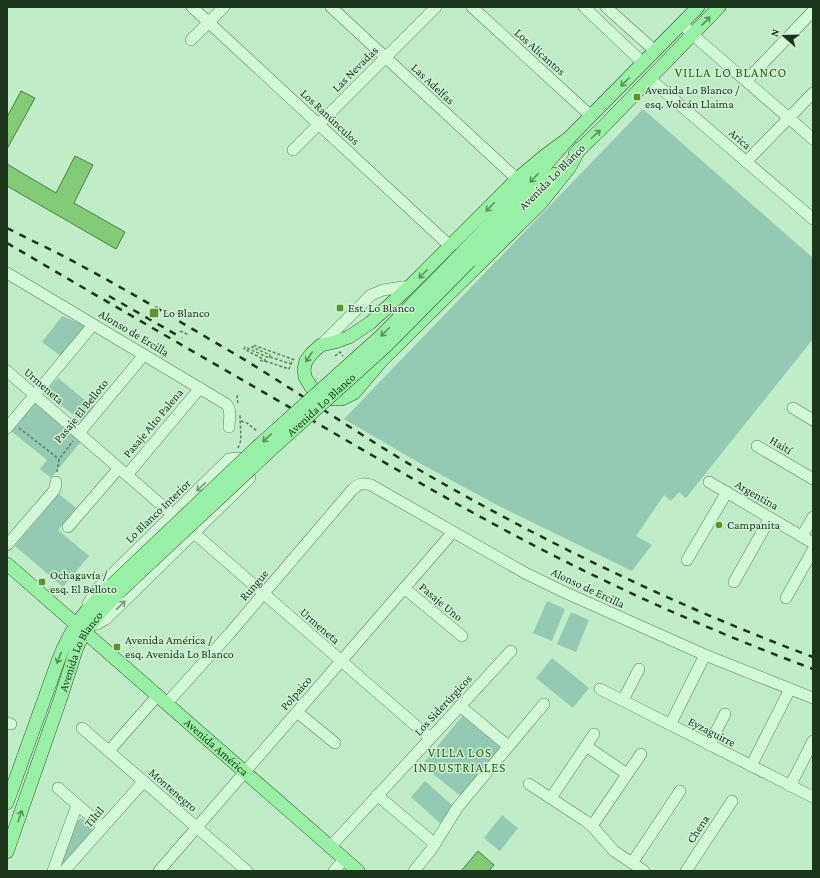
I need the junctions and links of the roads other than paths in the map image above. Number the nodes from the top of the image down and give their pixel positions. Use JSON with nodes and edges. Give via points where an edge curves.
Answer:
{"nodes":[{"id":1,"x":192,"y":7,"type":"edge"},
{"id":2,"x":224,"y":7,"type":"edge"},
{"id":3,"x":331,"y":7,"type":"edge"},
{"id":4,"x":436,"y":7,"type":"edge"},
{"id":5,"x":472,"y":7,"type":"edge"},
{"id":6,"x":584,"y":7,"type":"edge"},
{"id":7,"x":698,"y":7,"type":"edge"},
{"id":8,"x":719,"y":7,"type":"edge"},
{"id":9,"x":609,"y":8,"type":"edge"},
{"id":10,"x":813,"y":11,"type":"edge"},
{"id":11,"x":208,"y":22,"type":"junction"},
{"id":12,"x":682,"y":24,"type":"junction"},
{"id":13,"x":692,"y":35,"type":"junction"},
{"id":14,"x":191,"y":40,"type":"dead end"},
{"id":15,"x":655,"y":51,"type":"junction"},
{"id":16,"x":386,"y":58,"type":"junction"},
{"id":17,"x":643,"y":63,"type":"junction"},
{"id":18,"x":650,"y":79,"type":"junction"},
{"id":19,"x":746,"y":81,"type":"junction"},
{"id":20,"x":813,"y":93,"type":"edge"},
{"id":21,"x":591,"y":116,"type":"junction"},
{"id":22,"x":789,"y":118,"type":"junction"},
{"id":23,"x":318,"y":124,"type":"junction"},
{"id":24,"x":569,"y":138,"type":"junction"},
{"id":25,"x":813,"y":139,"type":"edge"},
{"id":26,"x":580,"y":148,"type":"junction"},
{"id":27,"x":293,"y":150,"type":"dead end"},
{"id":28,"x":746,"y":162,"type":"junction"},
{"id":29,"x":518,"y":179,"type":"junction"},
{"id":30,"x":813,"y":219,"type":"edge"},
{"id":31,"x":460,"y":254,"type":"junction"},
{"id":32,"x":7,"y":273,"type":"edge"},
{"id":33,"x":410,"y":286,"type":"junction"},
{"id":34,"x":93,"y":325,"type":"junction"},
{"id":35,"x":321,"y":345,"type":"junction"},
{"id":36,"x":144,"y":355,"type":"junction"},
{"id":37,"x":7,"y":371,"type":"edge"},
{"id":38,"x":200,"y":388,"type":"junction"},
{"id":39,"x":35,"y":395,"type":"junction"},
{"id":40,"x":793,"y":408,"type":"dead end"},
{"id":41,"x":813,"y":420,"type":"edge"},
{"id":42,"x":10,"y":425,"type":"edge"},
{"id":43,"x":229,"y":427,"type":"dead end"},
{"id":44,"x":79,"y":433,"type":"junction"},
{"id":45,"x":757,"y":446,"type":"dead end"},
{"id":46,"x":276,"y":452,"type":"dead end"},
{"id":47,"x":123,"y":471,"type":"junction"},
{"id":48,"x":253,"y":475,"type":"junction"},
{"id":49,"x":813,"y":479,"type":"edge"},
{"id":50,"x":56,"y":482,"type":"road end"},
{"id":51,"x":709,"y":482,"type":"dead end"},
{"id":52,"x":361,"y":484,"type":"joint"},
{"id":53,"x":727,"y":492,"type":"junction"},
{"id":54,"x":173,"y":515,"type":"junction"},
{"id":55,"x":813,"y":517,"type":"edge"},
{"id":56,"x":770,"y":518,"type":"junction"},
{"id":57,"x":68,"y":527,"type":"dead end"},
{"id":58,"x":453,"y":532,"type":"junction"},
{"id":59,"x":194,"y":533,"type":"junction"},
{"id":60,"x":802,"y":536,"type":"junction"},
{"id":61,"x":813,"y":543,"type":"edge"},
{"id":62,"x":7,"y":545,"type":"edge"},
{"id":63,"x":813,"y":550,"type":"edge"},
{"id":64,"x":687,"y":560,"type":"dead end"},
{"id":65,"x":7,"y":564,"type":"edge"},
{"id":66,"x":734,"y":582,"type":"dead end"},
{"id":67,"x":404,"y":588,"type":"junction"},
{"id":68,"x":115,"y":589,"type":"junction"},
{"id":69,"x":264,"y":594,"type":"junction"},
{"id":70,"x":786,"y":598,"type":"dead end"},
{"id":71,"x":86,"y":611,"type":"junction"},
{"id":72,"x":83,"y":627,"type":"junction"},
{"id":73,"x":462,"y":636,"type":"dead end"},
{"id":74,"x":511,"y":651,"type":"dead end"},
{"id":75,"x":705,"y":655,"type":"junction"},
{"id":76,"x":341,"y":661,"type":"junction"},
{"id":77,"x":639,"y":669,"type":"dead end"},
{"id":78,"x":600,"y":688,"type":"dead end"},
{"id":79,"x":790,"y":690,"type":"junction"},
{"id":80,"x":813,"y":698,"type":"edge"},
{"id":81,"x":162,"y":699,"type":"junction"},
{"id":82,"x":623,"y":700,"type":"junction"},
{"id":83,"x":544,"y":704,"type":"dead end"},
{"id":84,"x":460,"y":706,"type":"junction"},
{"id":85,"x":297,"y":712,"type":"junction"},
{"id":86,"x":725,"y":714,"type":"dead end"},
{"id":87,"x":670,"y":725,"type":"junction"},
{"id":88,"x":82,"y":728,"type":"dead end"},
{"id":89,"x":594,"y":734,"type":"dead end"},
{"id":90,"x":430,"y":738,"type":"junction"},
{"id":91,"x":813,"y":741,"type":"edge"},
{"id":92,"x":335,"y":744,"type":"dead end"},
{"id":93,"x":709,"y":745,"type":"junction"},
{"id":94,"x":508,"y":746,"type":"junction"},
{"id":95,"x":586,"y":746,"type":"junction"},
{"id":96,"x":109,"y":751,"type":"junction"},
{"id":97,"x":641,"y":754,"type":"dead end"},
{"id":98,"x":751,"y":766,"type":"junction"},
{"id":99,"x":245,"y":772,"type":"junction"},
{"id":100,"x":627,"y":774,"type":"junction"},
{"id":101,"x":144,"y":781,"type":"junction"},
{"id":102,"x":529,"y":784,"type":"dead end"},
{"id":103,"x":790,"y":786,"type":"junction"},
{"id":104,"x":58,"y":788,"type":"dead end"},
{"id":105,"x":680,"y":792,"type":"dead end"},
{"id":106,"x":377,"y":796,"type":"junction"},
{"id":107,"x":813,"y":797,"type":"edge"},
{"id":108,"x":551,"y":798,"type":"junction"},
{"id":109,"x":732,"y":801,"type":"dead end"},
{"id":110,"x":7,"y":802,"type":"edge"},
{"id":111,"x":77,"y":804,"type":"junction"},
{"id":112,"x":592,"y":826,"type":"junction"},
{"id":113,"x":103,"y":827,"type":"junction"},
{"id":114,"x":196,"y":827,"type":"junction"},
{"id":115,"x":435,"y":844,"type":"junction"},
{"id":116,"x":330,"y":847,"type":"junction"},
{"id":117,"x":7,"y":852,"type":"edge"},
{"id":118,"x":344,"y":859,"type":"junction"},
{"id":119,"x":632,"y":864,"type":"junction"},
{"id":120,"x":53,"y":871,"type":"edge"},
{"id":121,"x":64,"y":871,"type":"edge"},
{"id":122,"x":159,"y":871,"type":"edge"},
{"id":123,"x":248,"y":871,"type":"edge"},
{"id":124,"x":334,"y":871,"type":"edge"},
{"id":125,"x":358,"y":871,"type":"edge"},
{"id":126,"x":414,"y":871,"type":"edge"},
{"id":127,"x":644,"y":871,"type":"edge"},
{"id":128,"x":686,"y":871,"type":"edge"}],
"edges":[{"from":1,"to":11,"type":"street","name":"Los Ranúnculos"},
{"from":2,"to":11,"type":"street"},
{"from":3,"to":16,"type":"street","name":"Las Adelfas"},
{"from":4,"to":16,"type":"street","name":"Las Nevadas"},
{"from":5,"to":21,"type":"street","name":"Los Alicantos"},
{"from":6,"to":17,"type":"street"},
{"from":7,"to":12,"type":"main road","name":"Avenida Lo Blanco"},
{"from":13,"to":8,"type":"main road","name":"Avenida Lo Blanco","one_way":true},
{"from":9,"to":15,"type":"street"},
{"from":10,"to":19,"type":"street"},
{"from":11,"to":14,"type":"street"},
{"from":11,"to":23,"type":"street","name":"Los Ranúnculos"},
{"from":12,"to":13,"type":"street"},
{"from":12,"to":15,"type":"main road","name":"Avenida Lo Blanco"},
{"from":13,"to":18,"type":"main road","name":"Avenida Lo Blanco"},
{"from":13,"to":19,"type":"street"},
{"from":15,"to":17,"type":"main road","name":"Avenida Lo Blanco"},
{"from":16,"to":23,"type":"street","name":"Las Nevadas"},
{"from":16,"to":29,"type":"street","name":"Las Adelfas"},
{"from":17,"to":21,"type":"main road","name":"Avenida Lo Blanco","one_way":true},
{"from":26,"to":18,"type":"main road","name":"Avenida Lo Blanco","one_way":true},
{"from":18,"to":28,"type":"street","name":"Arica"},
{"from":19,"to":22,"type":"street"},
{"from":20,"to":22,"type":"street"},
{"from":21,"to":24,"type":"main road","name":"Avenida Lo Blanco"},
{"from":22,"to":25,"type":"street"},
{"from":22,"to":28,"type":"street"},
{"from":23,"to":27,"type":"street","name":"Las Nevadas"},
{"from":23,"to":31,"type":"street","name":"Los Ranúnculos"},
{"from":24,"to":29,"type":"main road"},
{"from":24,"to":31,"type":"main road","name":"Avenida Lo Blanco","one_way":true,"via":[[538,174]]},
{"from":26,"to":31,"type":"main road","name":"Avenida Lo Blanco"},
{"from":35,"to":26,"type":"main road","one_way":true,"via":[[306,362],[304,373],[307,381],[316,392],[326,398],[337,399],[354,393],[382,360],[541,203],[569,168]]},
{"from":28,"to":30,"type":"street","name":"Arica"},
{"from":29,"to":31,"type":"main road","one_way":true},
{"from":31,"to":33,"type":"main road","one_way":true},
{"from":31,"to":68,"type":"main road","name":"Avenida Lo Blanco","bridge":true,"via":[[383,334],[266,439]]},
{"from":32,"to":34,"type":"street","name":"Alonso de Ercilla"},
{"from":33,"to":35,"type":"main road","via":[[370,323],[344,338]]},
{"from":33,"to":35,"type":"street","via":[[383,290],[371,295]]},
{"from":34,"to":36,"type":"street","name":"Alonso de Ercilla"},
{"from":34,"to":39,"type":"street"},
{"from":36,"to":38,"type":"street","name":"Alonso de Ercilla"},
{"from":36,"to":44,"type":"street","name":"Pasaje El Belloto"},
{"from":37,"to":39,"type":"street","name":"Urmeneta"},
{"from":38,"to":43,"type":"street","name":"Alonso de Ercilla","via":[[228,406]]},
{"from":38,"to":47,"type":"street","name":"Pasaje Alto Palena"},
{"from":39,"to":42,"type":"street"},
{"from":39,"to":44,"type":"street","name":"Urmeneta"},
{"from":40,"to":41,"type":"street"},
{"from":44,"to":47,"type":"street","name":"Urmeneta"},
{"from":45,"to":49,"type":"street","name":"Haití"},
{"from":46,"to":48,"type":"street"},
{"from":47,"to":54,"type":"street","name":"Urmeneta"},
{"from":47,"to":57,"type":"street","name":"Pasaje Alto Palena"},
{"from":48,"to":54,"type":"street","name":"Lo Blanco Interior","one_way":true,"via":[[252,465],[245,459],[229,459]]},
{"from":48,"to":59,"type":"street"},
{"from":50,"to":62,"type":"street","via":[[52,493]]},
{"from":51,"to":53,"type":"street","name":"Argentina"},
{"from":52,"to":58,"type":"street","name":"Alonso de Ercilla","via":[[371,485]]},
{"from":52,"to":69,"type":"street","name":"Rungue","via":[[352,490]]},
{"from":53,"to":56,"type":"street","name":"Argentina"},
{"from":53,"to":64,"type":"street"},
{"from":54,"to":71,"type":"street","name":"Lo Blanco Interior","via":[[98,588]]},
{"from":55,"to":60,"type":"street"},
{"from":56,"to":60,"type":"street","name":"Argentina"},
{"from":56,"to":66,"type":"street"},
{"from":58,"to":67,"type":"street","name":"Polpaico"},
{"from":58,"to":75,"type":"street","name":"Alonso de Ercilla","via":[[551,586]]},
{"from":59,"to":69,"type":"street","name":"Urmeneta"},
{"from":72,"to":59,"type":"street","one_way":true,"via":[[106,620]]},
{"from":60,"to":61,"type":"street","name":"Argentina"},
{"from":63,"to":70,"type":"street"},
{"from":65,"to":72,"type":"main road","name":"Avenida América"},
{"from":67,"to":73,"type":"street","name":"Pasaje Uno"},
{"from":67,"to":76,"type":"street","name":"Polpaico"},
{"from":68,"to":71,"type":"main road","name":"Avenida Lo Blanco"},
{"from":68,"to":72,"type":"main road","name":"Avenida Lo Blanco","via":[[103,609]]},
{"from":69,"to":76,"type":"street","name":"Urmeneta"},
{"from":69,"to":81,"type":"street","name":"Rungue"},
{"from":71,"to":72,"type":"main road","name":"Avenida Lo Blanco"},
{"from":72,"to":81,"type":"main road","name":"Avenida América"},
{"from":72,"to":110,"type":"main road","name":"Avenida Lo Blanco","one_way":true,"via":[[66,640]]},
{"from":117,"to":72,"type":"main road","name":"Avenida Lo Blanco","one_way":true},
{"from":74,"to":84,"type":"street","name":"Los Siderúrgicos"},
{"from":75,"to":79,"type":"street","name":"Alonso de Ercilla"},
{"from":75,"to":87,"type":"street"},
{"from":76,"to":85,"type":"street","name":"Polpaico"},
{"from":76,"to":90,"type":"street","name":"Urmeneta"},
{"from":77,"to":82,"type":"street"},
{"from":78,"to":82,"type":"street","name":"Eyzaguirre"},
{"from":79,"to":80,"type":"street","name":"Alonso de Ercilla"},
{"from":79,"to":98,"type":"street"},
{"from":81,"to":96,"type":"street","name":"Rungue"},
{"from":81,"to":99,"type":"main road","name":"Avenida América"},
{"from":82,"to":87,"type":"street","name":"Eyzaguirre"},
{"from":83,"to":94,"type":"street"},
{"from":84,"to":90,"type":"street","name":"Los Siderúrgicos"},
{"from":84,"to":94,"type":"street"},
{"from":85,"to":92,"type":"street"},
{"from":85,"to":99,"type":"street","name":"Polpaico"},
{"from":86,"to":93,"type":"street"},
{"from":87,"to":93,"type":"street","name":"Eyzaguirre"},
{"from":88,"to":96,"type":"street","name":"Montenegro"},
{"from":89,"to":95,"type":"street"},
{"from":90,"to":106,"type":"street","name":"Los Siderúrgicos"},
{"from":91,"to":103,"type":"street"},
{"from":93,"to":98,"type":"street","name":"Eyzaguirre"},
{"from":94,"to":115,"type":"street","via":[[457,808]]},
{"from":95,"to":100,"type":"street"},
{"from":95,"to":108,"type":"street"},
{"from":96,"to":101,"type":"street","name":"Montenegro"},
{"from":97,"to":100,"type":"street"},
{"from":98,"to":103,"type":"street","name":"Eyzaguirre"},
{"from":99,"to":114,"type":"street","name":"Polpaico"},
{"from":99,"to":116,"type":"main road","name":"Avenida América"},
{"from":100,"to":112,"type":"street"},
{"from":101,"to":113,"type":"street","name":"Tiltil"},
{"from":101,"to":114,"type":"street","name":"Montenegro"},
{"from":102,"to":108,"type":"street"},
{"from":103,"to":107,"type":"street","name":"Eyzaguirre"},
{"from":104,"to":111,"type":"street"},
{"from":105,"to":119,"type":"street"},
{"from":106,"to":115,"type":"street"},
{"from":106,"to":116,"type":"street","name":"Los Siderúrgicos"},
{"from":108,"to":112,"type":"street"},
{"from":109,"to":128,"type":"street","name":"Chena"},
{"from":111,"to":113,"type":"street"},
{"from":111,"to":120,"type":"street"},
{"from":112,"to":119,"type":"street","via":[[607,844]]},
{"from":113,"to":121,"type":"street","name":"Tiltil"},
{"from":114,"to":122,"type":"street","name":"Polpaico"},
{"from":114,"to":123,"type":"street","name":"Montenegro"},
{"from":115,"to":126,"type":"street"},
{"from":116,"to":118,"type":"main road","name":"Avenida América"},
{"from":118,"to":124,"type":"street"},
{"from":118,"to":125,"type":"main road","name":"Avenida América"},
{"from":119,"to":127,"type":"street"}]}
